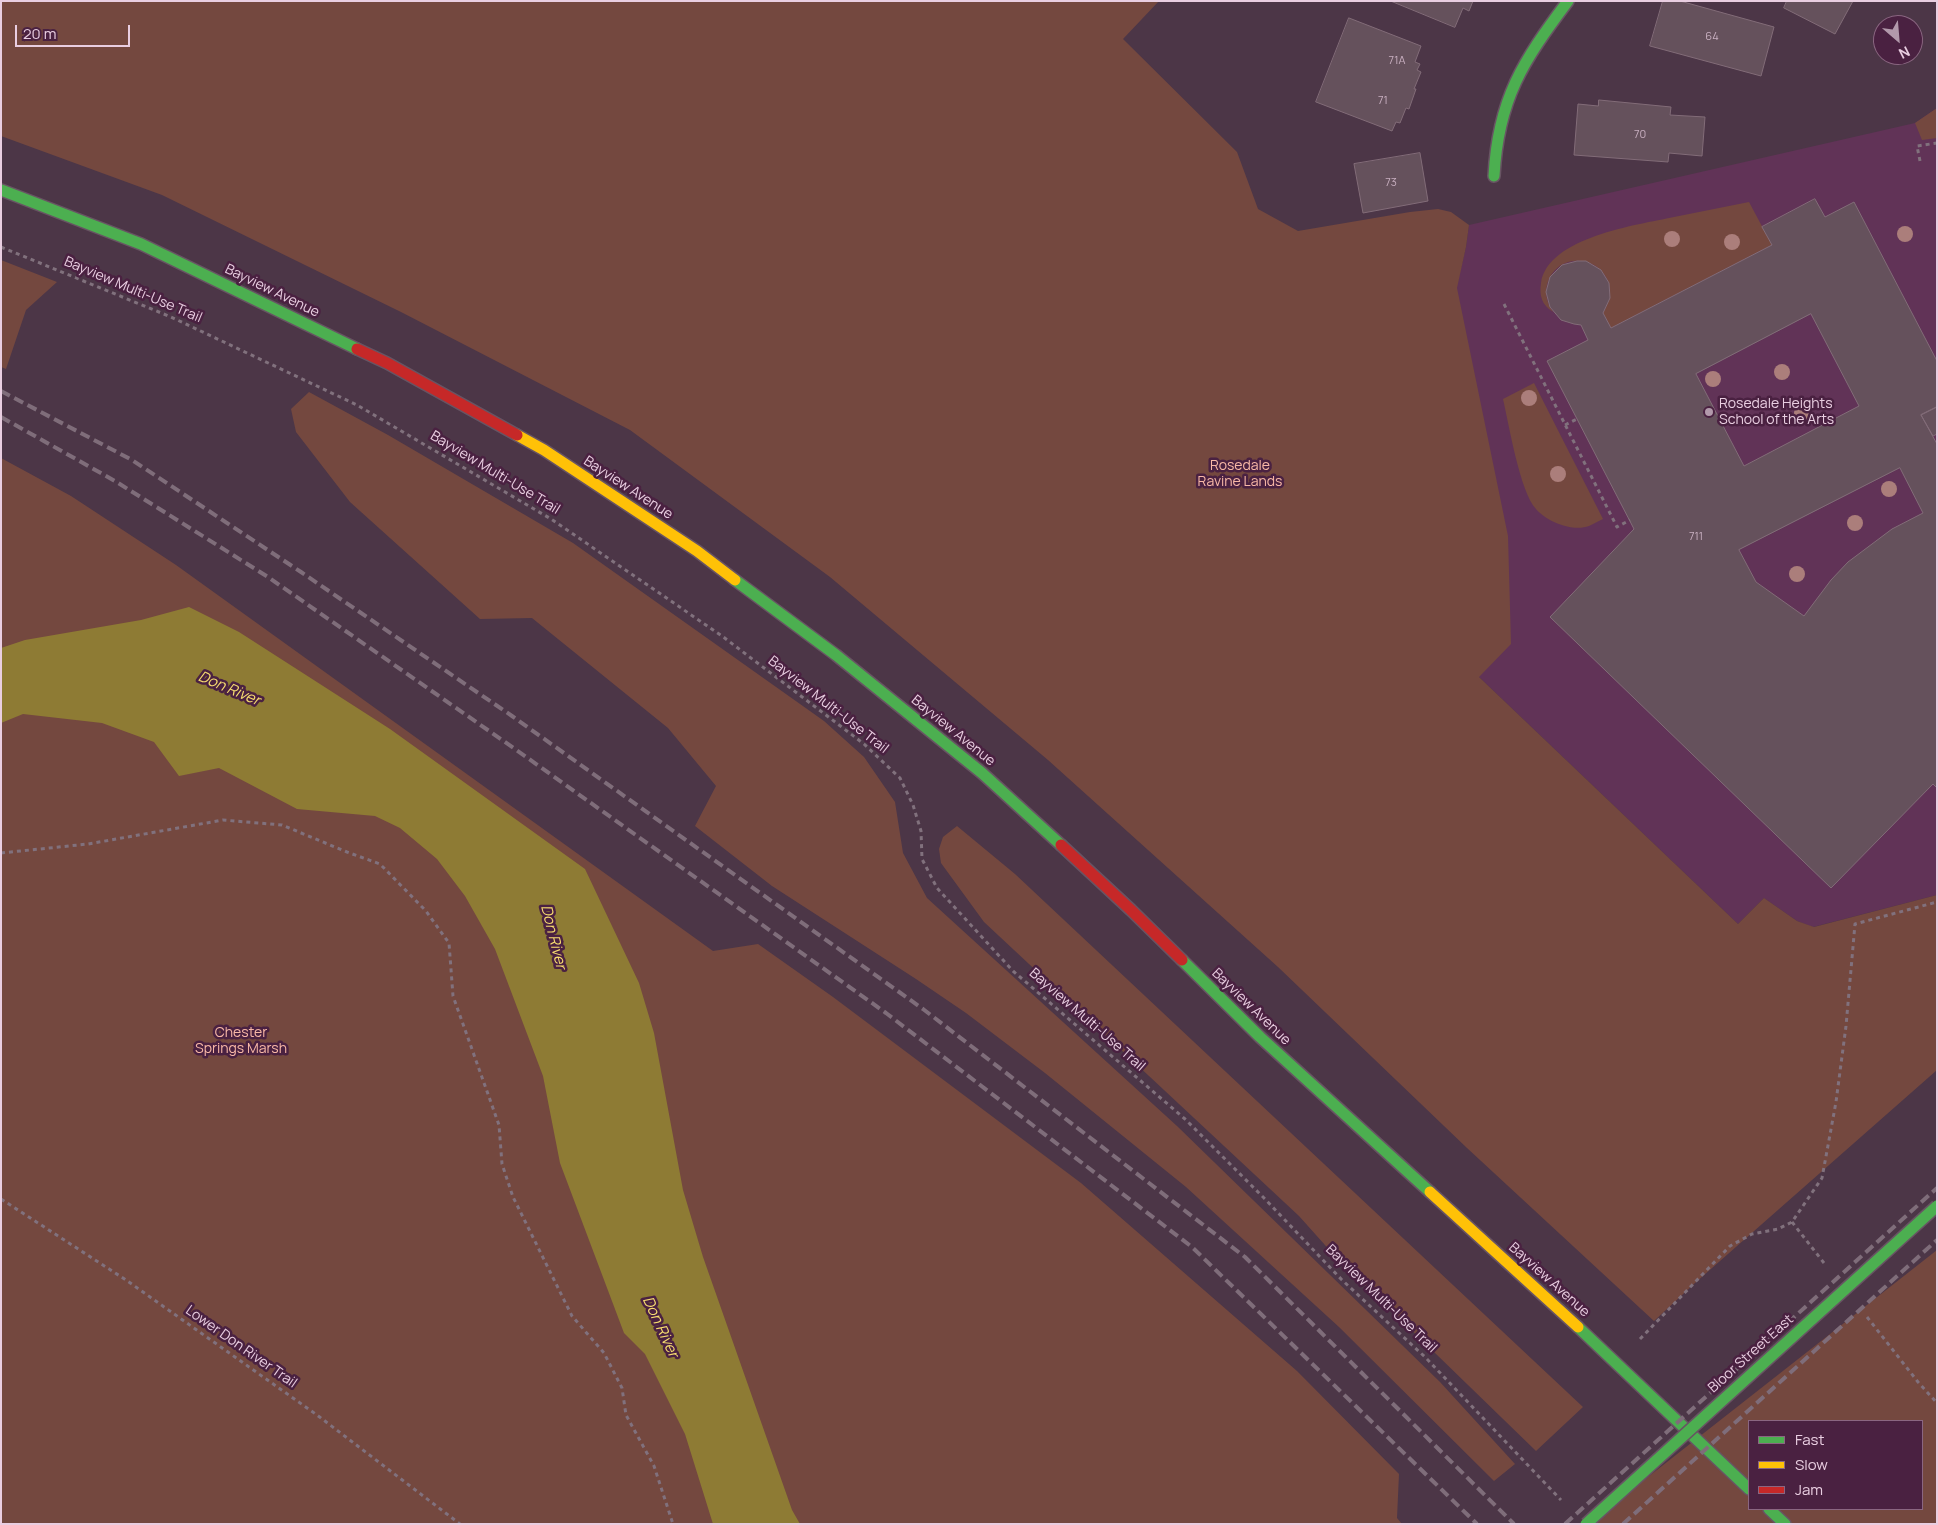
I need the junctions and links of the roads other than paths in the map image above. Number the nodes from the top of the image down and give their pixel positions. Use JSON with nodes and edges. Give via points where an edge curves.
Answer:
{"nodes":[{"id":1,"x":1568,"y":1,"type":"edge"},
{"id":2,"x":1494,"y":176,"type":"dead end"},
{"id":3,"x":1,"y":190,"type":"edge"},
{"id":4,"x":1937,"y":1206,"type":"edge"},
{"id":5,"x":1748,"y":1489,"type":"edge"},
{"id":6,"x":1770,"y":1510,"type":"edge"},
{"id":7,"x":1586,"y":1524,"type":"edge"},
{"id":8,"x":1785,"y":1524,"type":"edge"}],
"edges":[{"from":1,"to":2,"type":"main road","via":[[1515,78],[1500,119],[1494,152]]},
{"from":3,"to":5,"type":"main road","name":"Bayview Avenue","via":[[141,244],[387,363],[544,450],[697,551],[836,655],[982,773],[1131,910],[1260,1037],[1617,1363]]},
{"from":4,"to":7,"type":"main road","name":"Bloor Street East","bridge":true},
{"from":6,"to":8,"type":"main road"}]}
